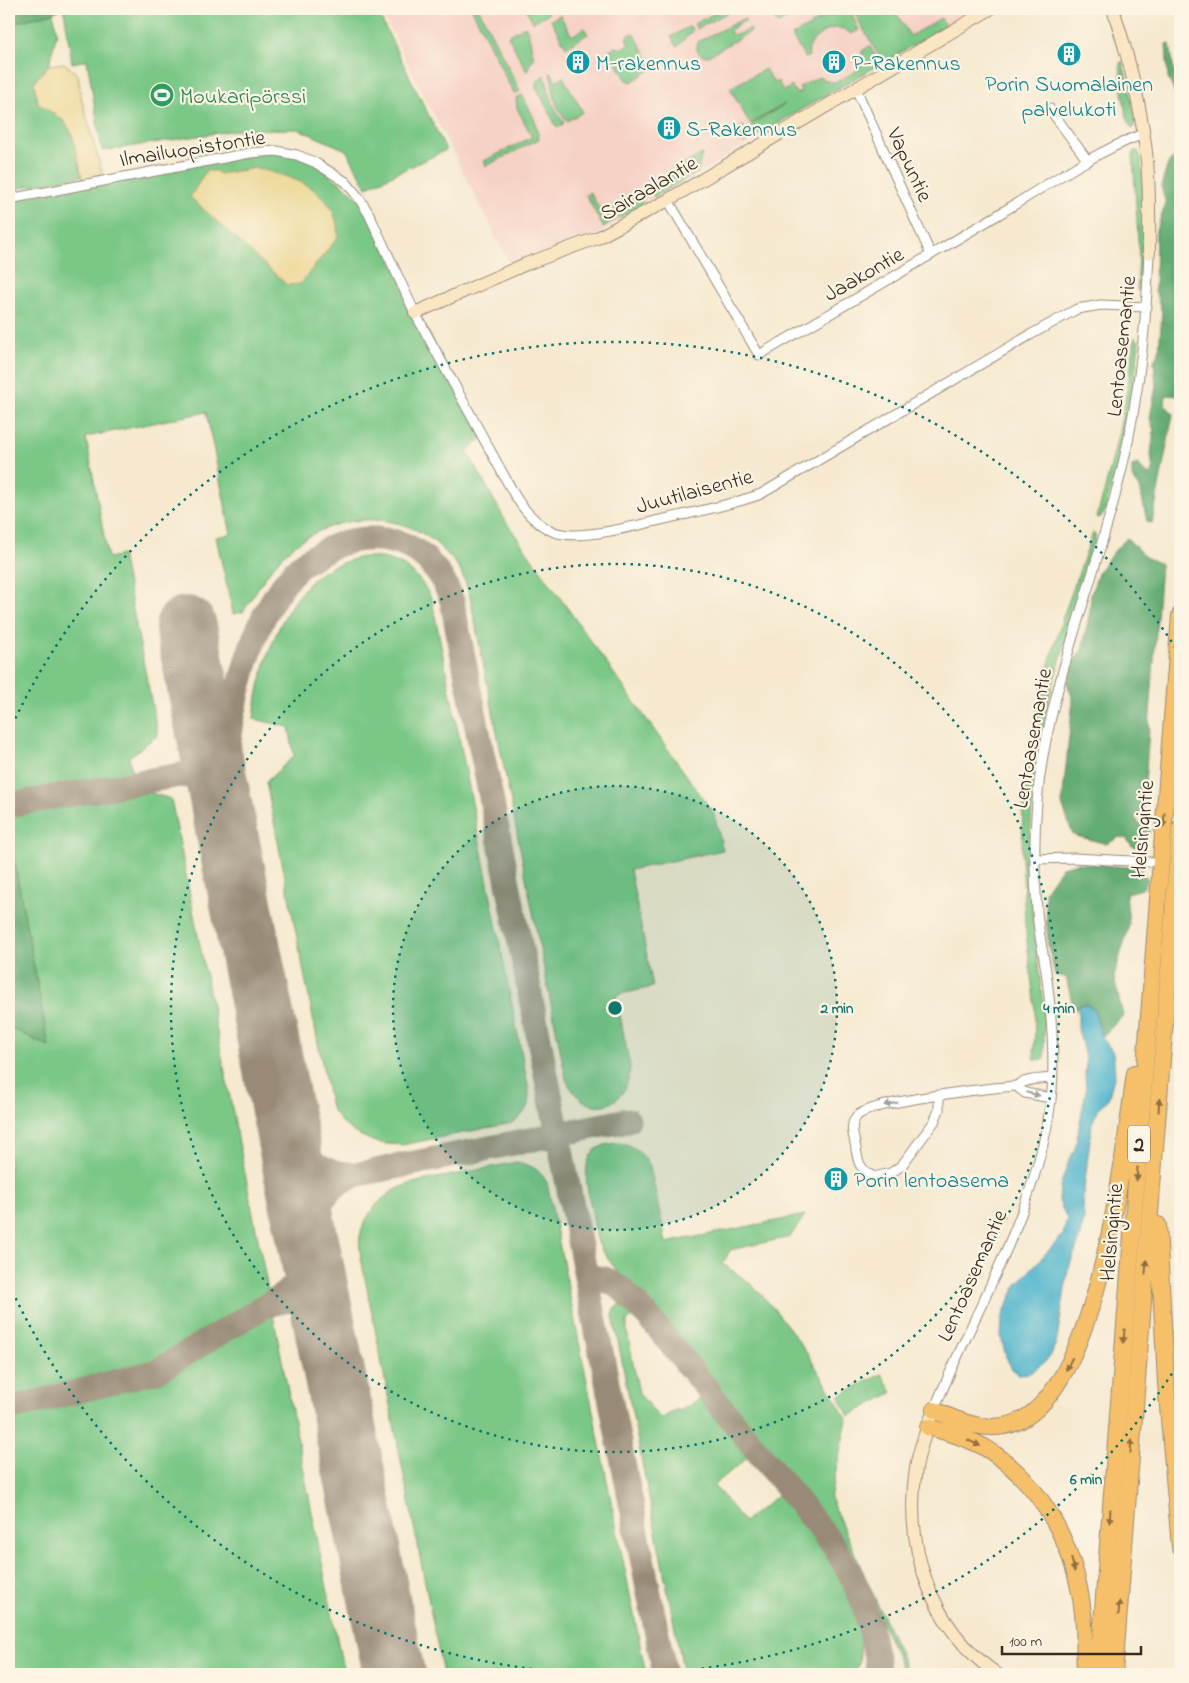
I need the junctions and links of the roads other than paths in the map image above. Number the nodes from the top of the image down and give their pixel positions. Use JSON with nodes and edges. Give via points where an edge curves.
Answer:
{"nodes":[{"id":1,"x":990,"y":9,"type":"edge"},
{"id":2,"x":1113,"y":9,"type":"edge"},
{"id":3,"x":856,"y":89,"type":"junction"},
{"id":4,"x":1049,"y":108,"type":"dead end"},
{"id":5,"x":1143,"y":134,"type":"junction"},
{"id":6,"x":1088,"y":161,"type":"junction"},
{"id":7,"x":9,"y":199,"type":"edge"},
{"id":8,"x":668,"y":200,"type":"junction"},
{"id":9,"x":1149,"y":253,"type":"joint"},
{"id":10,"x":931,"y":255,"type":"junction"},
{"id":11,"x":1147,"y":307,"type":"junction"},
{"id":12,"x":415,"y":313,"type":"junction"},
{"id":13,"x":1180,"y":615,"type":"edge"},
{"id":14,"x":1180,"y":828,"type":"edge"},
{"id":15,"x":1035,"y":859,"type":"junction"},
{"id":16,"x":1150,"y":862,"type":"dead end"},
{"id":17,"x":1154,"y":940,"type":"junction"},
{"id":18,"x":1052,"y":1078,"type":"junction"},
{"id":19,"x":1016,"y":1086,"type":"junction"},
{"id":20,"x":939,"y":1095,"type":"junction"},
{"id":21,"x":1051,"y":1098,"type":"junction"},
{"id":22,"x":1157,"y":1132,"type":"junction"},
{"id":23,"x":934,"y":1410,"type":"junction"},
{"id":24,"x":928,"y":1427,"type":"junction"},
{"id":25,"x":1180,"y":1547,"type":"edge"},
{"id":26,"x":997,"y":1674,"type":"edge"},
{"id":27,"x":1085,"y":1674,"type":"edge"},
{"id":28,"x":1098,"y":1674,"type":"edge"},
{"id":29,"x":1114,"y":1674,"type":"edge"}],
"edges":[{"from":1,"to":3,"type":"street","name":"Sairaalantie"},
{"from":2,"to":5,"type":"street","name":"Lentoasemantie","via":[[1139,105]]},
{"from":3,"to":8,"type":"street","name":"Sairaalantie"},
{"from":3,"to":10,"type":"street","name":"Vapuntie"},
{"from":4,"to":6,"type":"street"},
{"from":5,"to":6,"type":"street","name":"Jaakontie"},
{"from":5,"to":9,"type":"street","name":"Lentoasemantie","via":[[1147,162]]},
{"from":6,"to":10,"type":"street","name":"Jaakontie"},
{"from":7,"to":12,"type":"street","name":"Ilmailuopistontie","via":[[250,153],[276,151],[297,155],[332,172],[360,198]]},
{"from":8,"to":10,"type":"street","name":"Jaakontie","via":[[759,355]]},
{"from":8,"to":12,"type":"street","name":"Sairaalantie","via":[[597,238],[526,264]]},
{"from":9,"to":11,"type":"street","name":"Lentoasemantie"},
{"from":11,"to":12,"type":"street","name":"Juutilaisentie","via":[[1101,305],[1076,309],[762,494],[730,504],[583,535],[553,532],[523,508]]},
{"from":11,"to":15,"type":"street","name":"Lentoasemantie","via":[[1142,361],[1124,460],[1052,712],[1037,797]]},
{"from":13,"to":17,"type":"highway","name":"Helsingintie","number":"2","one_way":true},
{"from":22,"to":14,"type":"highway","name":"Helsingintie","number":"2","one_way":true},
{"from":15,"to":16,"type":"street"},
{"from":15,"to":18,"type":"street","name":"Lentoasemantie","via":[[1037,912],[1052,1028]]},
{"from":17,"to":23,"type":"highway","one_way":true,"via":[[1116,1202],[1097,1286],[1073,1355],[1042,1404],[1005,1426],[974,1425]]},
{"from":17,"to":28,"type":"highway","name":"Helsingintie","number":"2","one_way":true},
{"from":18,"to":19,"type":"street","via":[[1030,1080]]},
{"from":18,"to":21,"type":"street","name":"Lentoasemantie"},
{"from":19,"to":20,"type":"street"},
{"from":19,"to":21,"type":"street","one_way":true,"via":[[1025,1093]]},
{"from":20,"to":20,"type":"street","one_way":true,"via":[[881,1106],[856,1116],[852,1127],[859,1164],[864,1172],[874,1177],[891,1173],[902,1165],[934,1122],[939,1110]]},
{"from":21,"to":23,"type":"street","name":"Lentoasemantie","via":[[1033,1181]]},
{"from":22,"to":25,"type":"highway","via":[[1166,1383]]},
{"from":29,"to":22,"type":"highway","name":"Helsingintie","number":"2","one_way":true},
{"from":23,"to":24,"type":"street","name":"Lentoasemantie"},
{"from":24,"to":26,"type":"street","name":"Lentoasemantie","via":[[916,1467],[913,1501],[920,1564],[931,1593],[951,1628],[971,1652]]},
{"from":24,"to":27,"type":"highway","one_way":true,"via":[[991,1451],[1034,1491],[1049,1513],[1062,1535],[1076,1577],[1084,1623]]}]}
